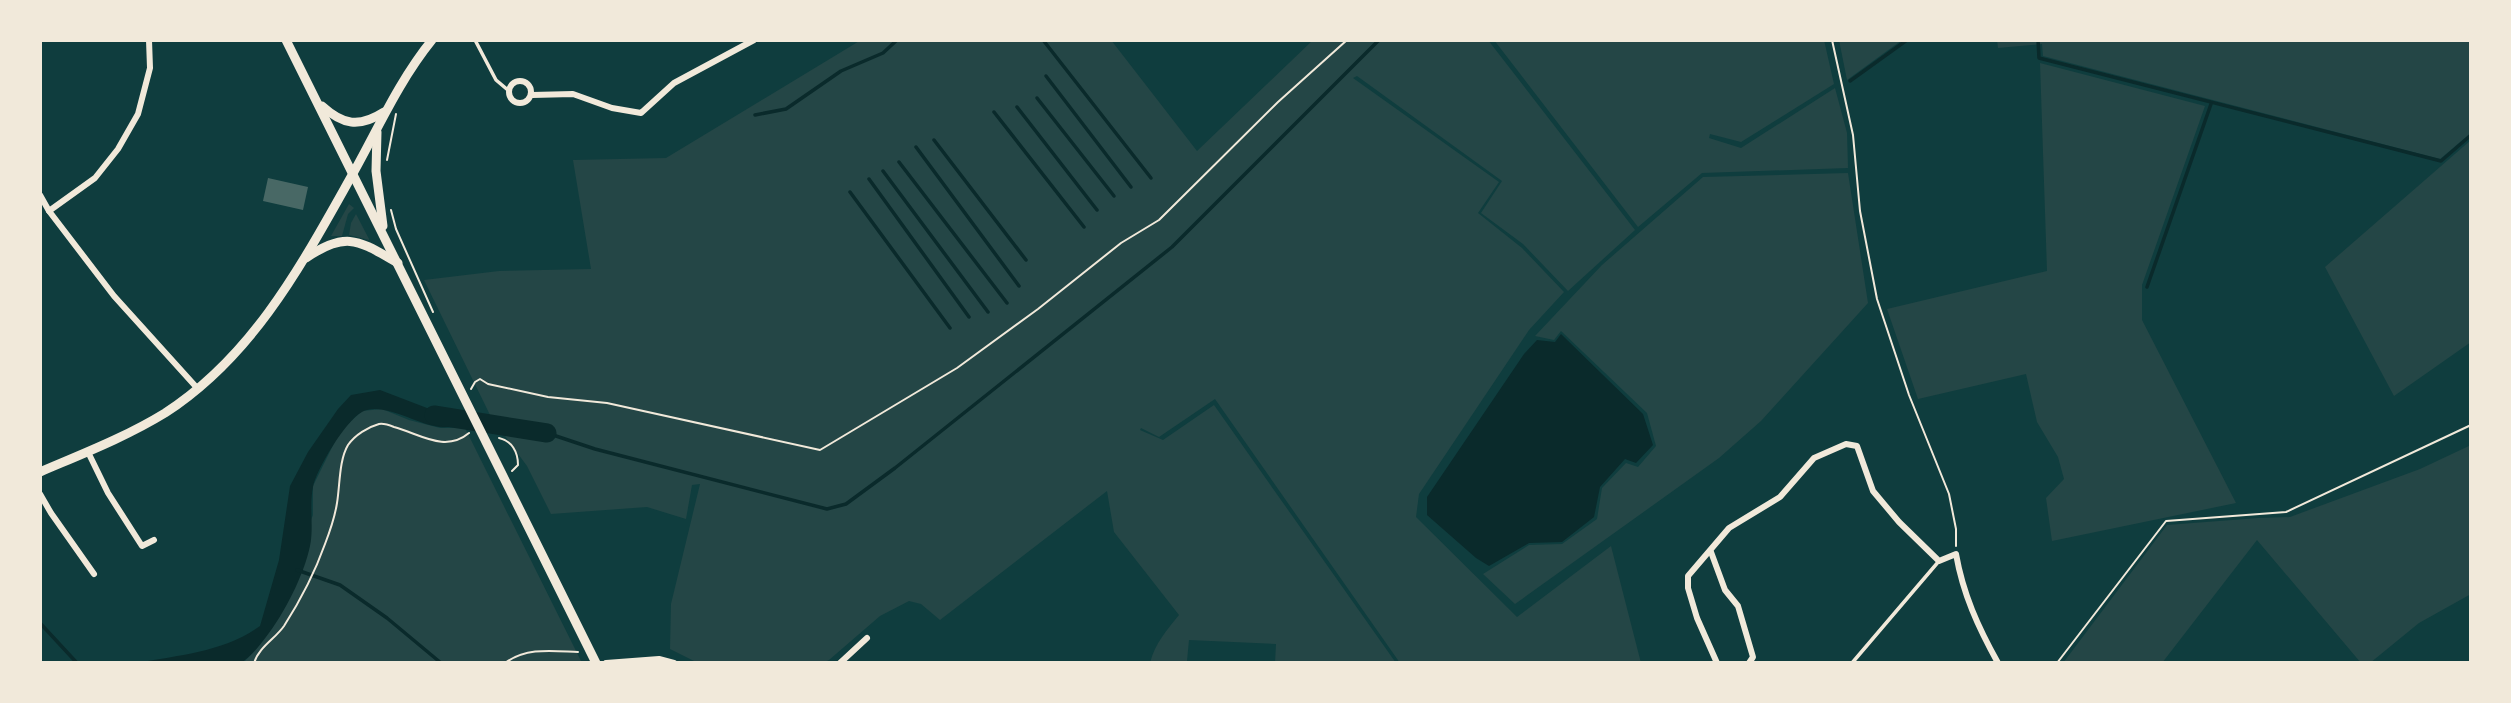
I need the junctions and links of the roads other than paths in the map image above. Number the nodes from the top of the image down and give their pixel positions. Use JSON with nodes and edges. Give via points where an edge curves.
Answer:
{"nodes":[{"id":1,"x":149,"y":40,"type":"edge"},
{"id":2,"x":286,"y":40,"type":"edge"},
{"id":3,"x":432,"y":40,"type":"edge"},
{"id":4,"x":475,"y":40,"type":"edge"},
{"id":5,"x":754,"y":40,"type":"edge"},
{"id":6,"x":509,"y":91,"type":"junction"},
{"id":7,"x":531,"y":95,"type":"junction"},
{"id":8,"x":318,"y":103,"type":"junction"},
{"id":9,"x":386,"y":110,"type":"junction"},
{"id":10,"x":378,"y":127,"type":"junction"},
{"id":11,"x":353,"y":173,"type":"junction"},
{"id":12,"x":40,"y":195,"type":"edge"},
{"id":13,"x":49,"y":211,"type":"junction"},
{"id":14,"x":384,"y":235,"type":"junction"},
{"id":15,"x":305,"y":259,"type":"junction"},
{"id":16,"x":399,"y":264,"type":"junction"},
{"id":17,"x":198,"y":389,"type":"junction"},
{"id":18,"x":88,"y":452,"type":"junction"},
{"id":19,"x":40,"y":472,"type":"edge"},
{"id":20,"x":40,"y":494,"type":"edge"},
{"id":21,"x":154,"y":540,"type":"dead end"},
{"id":22,"x":1711,"y":552,"type":"junction"},
{"id":23,"x":1939,"y":561,"type":"junction"},
{"id":24,"x":94,"y":574,"type":"dead end"},
{"id":25,"x":867,"y":638,"type":"dead end"},
{"id":26,"x":596,"y":663,"type":"edge"},
{"id":27,"x":606,"y":663,"type":"edge"},
{"id":28,"x":674,"y":663,"type":"edge"},
{"id":29,"x":839,"y":663,"type":"edge"},
{"id":30,"x":1717,"y":663,"type":"edge"},
{"id":31,"x":1749,"y":663,"type":"edge"},
{"id":32,"x":1852,"y":663,"type":"edge"},
{"id":33,"x":1998,"y":663,"type":"edge"}],
"edges":[{"from":1,"to":13,"type":"street","via":[[150,68],[138,114],[118,149],[95,178]]},
{"from":2,"to":8,"type":"main road"},
{"from":3,"to":9,"type":"main road"},
{"from":4,"to":6,"type":"lane","via":[[496,80]]},
{"from":5,"to":7,"type":"street","via":[[674,83],[641,113],[573,94]]},
{"from":6,"to":7,"type":"street","via":[[517,103]]},
{"from":6,"to":7,"type":"street","via":[[522,81],[531,88]]},
{"from":8,"to":9,"type":"main road","via":[[339,121],[349,123],[375,118]]},
{"from":8,"to":11,"type":"main road"},
{"from":9,"to":10,"type":"main road"},
{"from":10,"to":11,"type":"main road"},
{"from":10,"to":14,"type":"main road","via":[[376,171]]},
{"from":11,"to":14,"type":"main road"},
{"from":11,"to":15,"type":"main road"},
{"from":12,"to":13,"type":"street"},
{"from":13,"to":17,"type":"street","via":[[114,296]]},
{"from":14,"to":16,"type":"main road"},
{"from":15,"to":16,"type":"main road","via":[[331,243],[350,241],[365,244]]},
{"from":15,"to":17,"type":"main road","via":[[250,338]]},
{"from":16,"to":26,"type":"main road"},
{"from":17,"to":18,"type":"main road","via":[[136,429]]},
{"from":18,"to":19,"type":"main road"},
{"from":18,"to":21,"type":"street","via":[[142,546]]},
{"from":20,"to":24,"type":"street"},
{"from":22,"to":23,"type":"street","via":[[1729,528],[1780,497],[1814,458],[1846,444],[1857,446],[1874,491]]},
{"from":22,"to":30,"type":"street","via":[[1688,576],[1688,588]]},
{"from":22,"to":31,"type":"street","via":[[1725,590],[1738,607],[1753,657]]},
{"from":23,"to":32,"type":"lane"},
{"from":23,"to":33,"type":"street","via":[[1956,554],[1974,620]]},
{"from":25,"to":29,"type":"street"},
{"from":27,"to":28,"type":"street","via":[[659,659]]}]}
